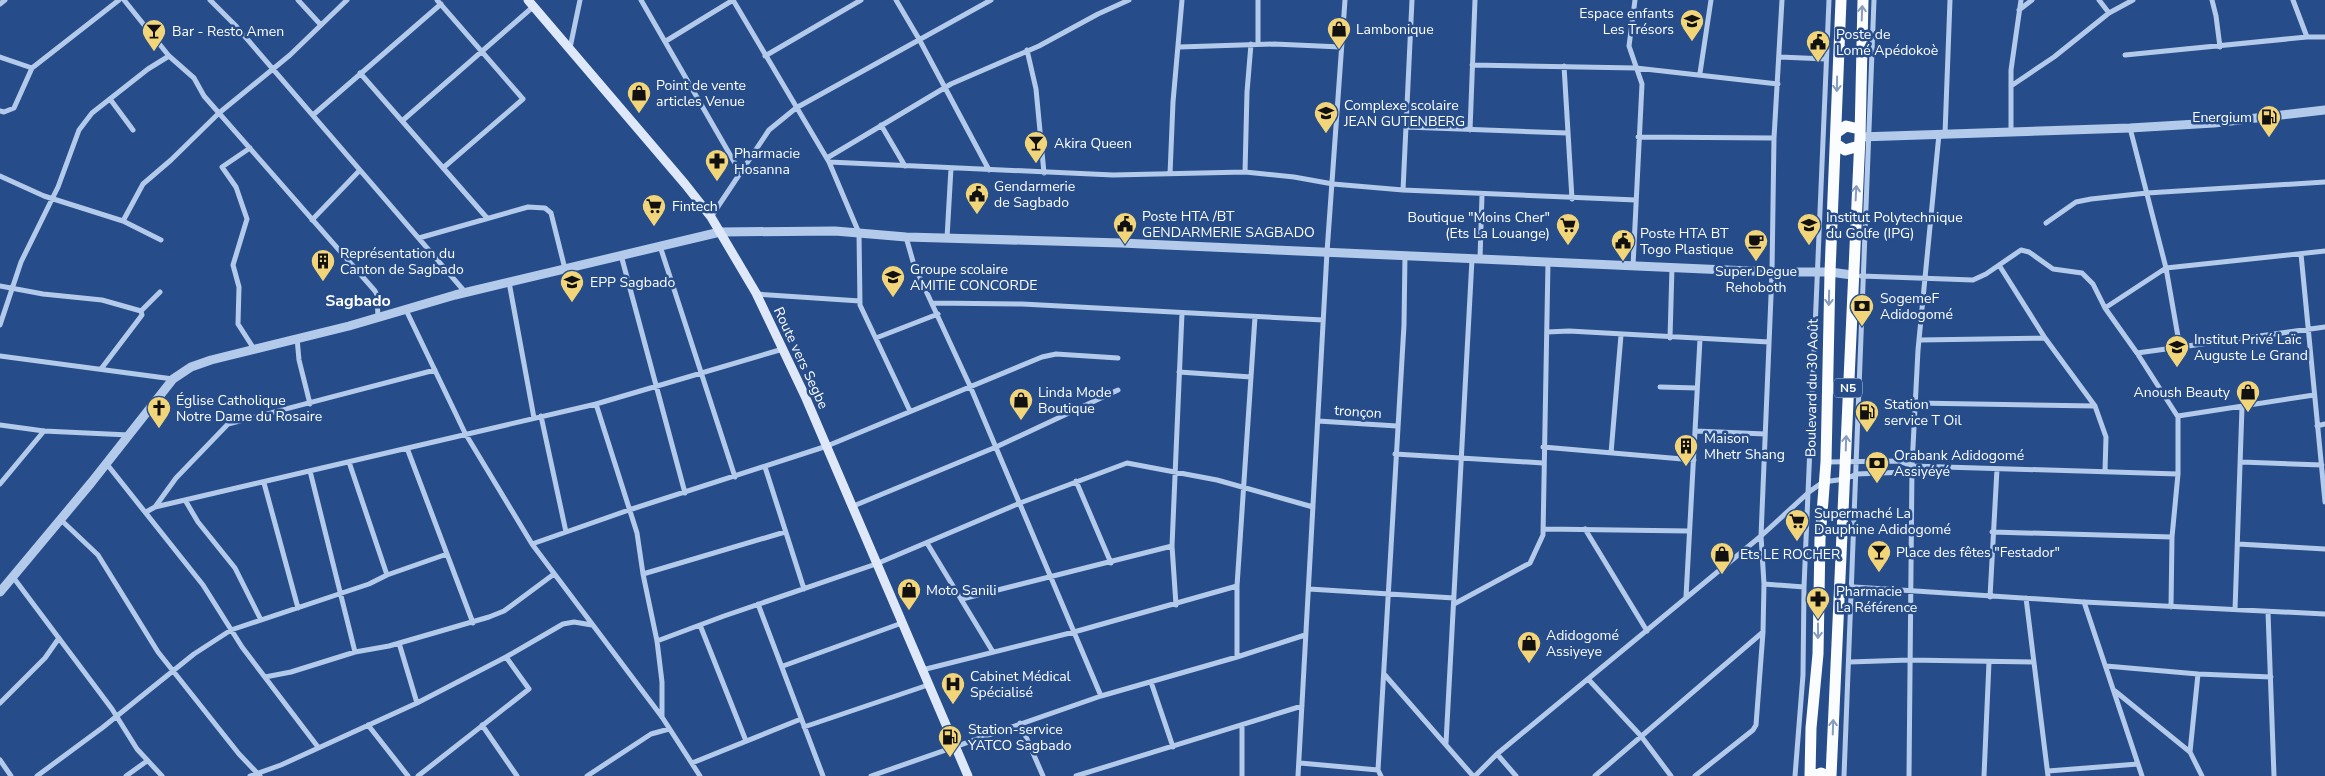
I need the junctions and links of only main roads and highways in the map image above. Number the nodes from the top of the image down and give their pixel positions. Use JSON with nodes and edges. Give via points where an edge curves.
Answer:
{"nodes":[{"id":1,"x":1841,"y":0,"type":"edge"},
{"id":2,"x":1863,"y":0,"type":"edge"},
{"id":3,"x":531,"y":3,"type":"edge"},
{"id":4,"x":1861,"y":137,"type":"junction"},
{"id":5,"x":1836,"y":138,"type":"junction"},
{"id":6,"x":1819,"y":585,"type":"junction"},
{"id":7,"x":1839,"y":586,"type":"junction"},
{"id":8,"x":968,"y":776,"type":"edge"},
{"id":9,"x":1810,"y":776,"type":"edge"},
{"id":10,"x":1814,"y":776,"type":"edge"},
{"id":11,"x":1827,"y":776,"type":"edge"},
{"id":12,"x":1831,"y":776,"type":"edge"}],
"edges":[{"from":1,"to":5,"type":"highway","name":"Boulevard du 30 Août","number":"N5","one_way":true},
{"from":4,"to":2,"type":"highway","number":"N5","one_way":true},
{"from":3,"to":8,"type":"main road","name":"Route vers Segbe","via":[[711,217],[756,294],[827,446]]},
{"from":4,"to":5,"type":"highway","via":[[1845,150]]},
{"from":4,"to":5,"type":"highway","via":[[1856,126],[1846,126]]},
{"from":7,"to":4,"type":"highway","number":"N5","one_way":true},
{"from":5,"to":6,"type":"highway","name":"Boulevard du 30 Août","number":"N5","one_way":true,"via":[[1824,272],[1826,462]]},
{"from":6,"to":7,"type":"highway","via":[[1826,594],[1834,594]]},
{"from":6,"to":7,"type":"highway","via":[[1823,577],[1830,576],[1836,578]]},
{"from":6,"to":9,"type":"highway","name":"Boulevard du 30 Août","number":"N5","one_way":true},
{"from":12,"to":7,"type":"highway","number":"N5","one_way":true},
{"from":10,"to":11,"type":"highway","via":[[1821,773]]}]}
